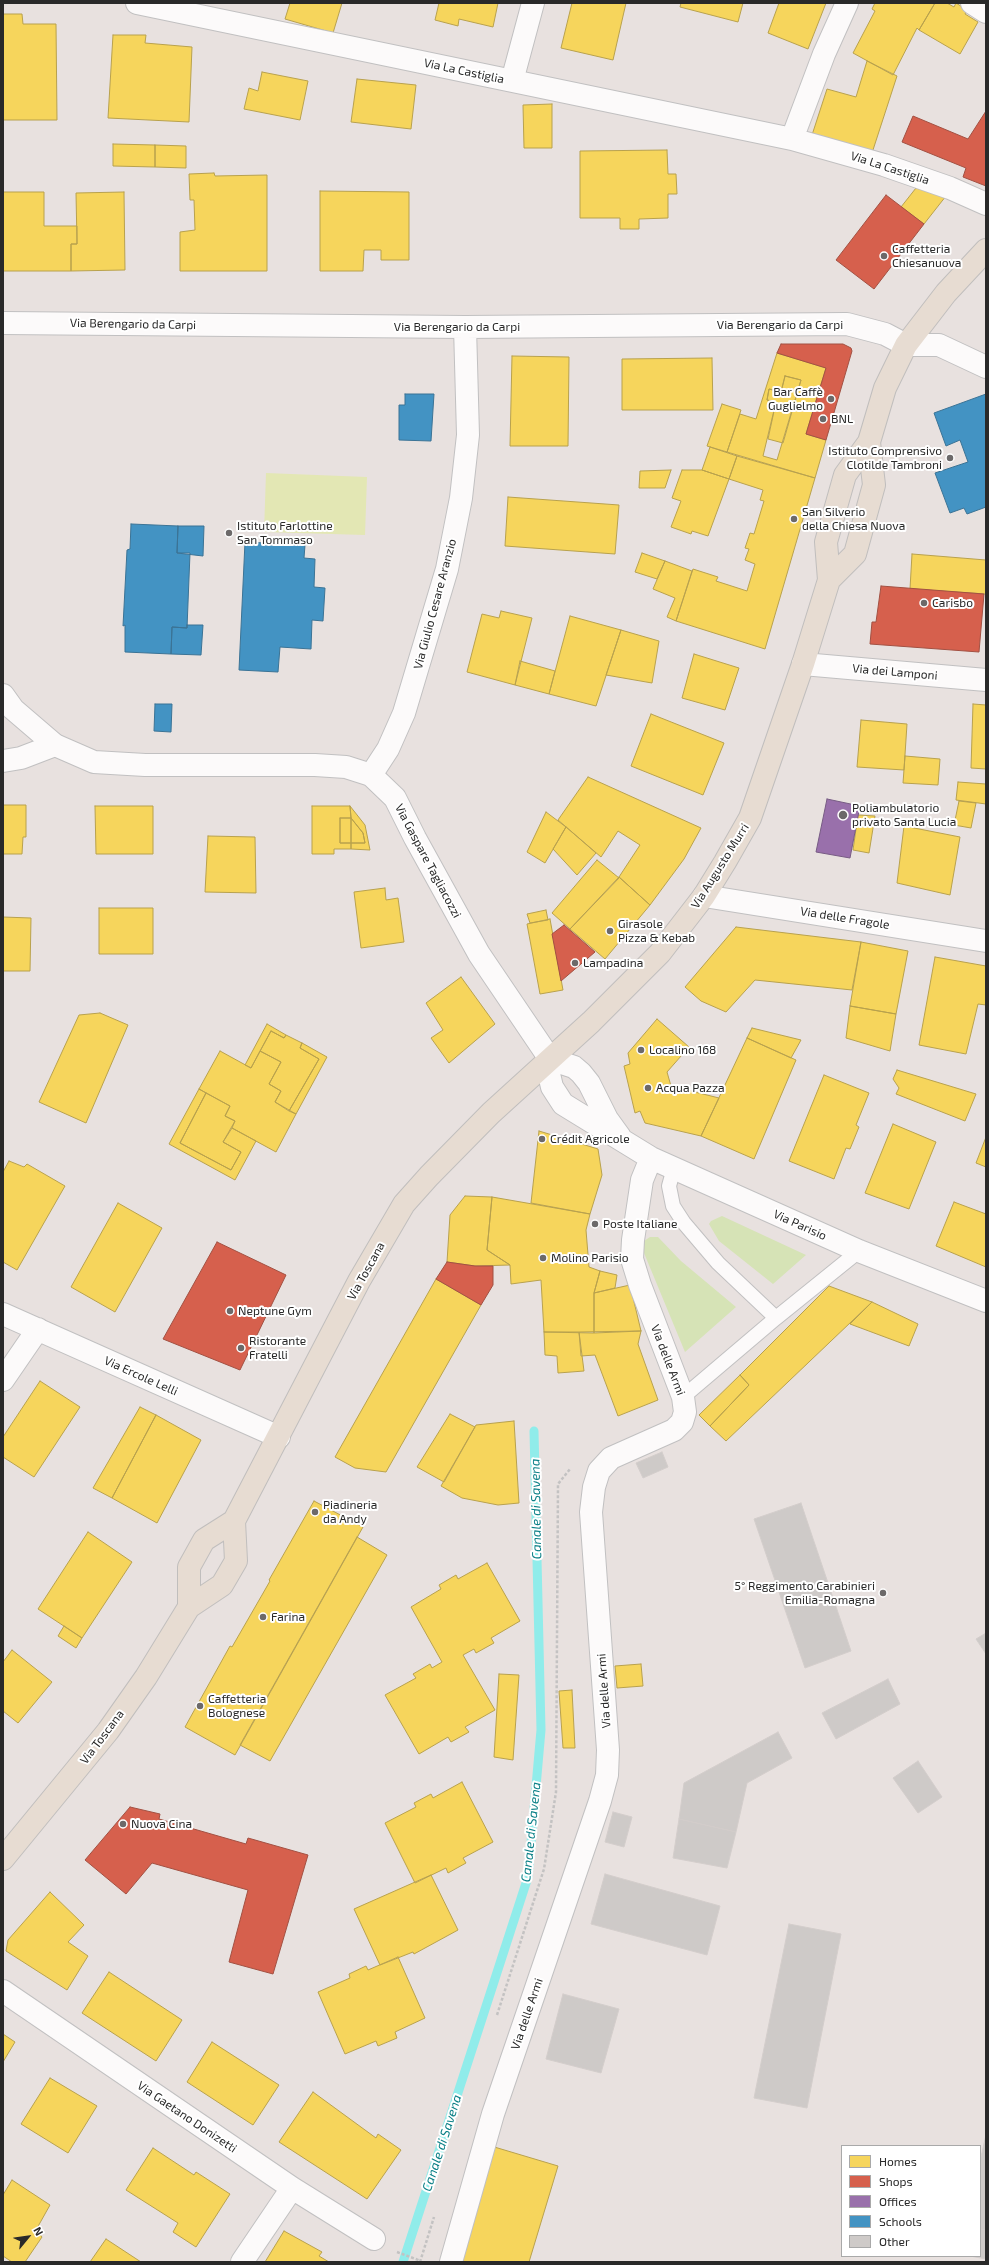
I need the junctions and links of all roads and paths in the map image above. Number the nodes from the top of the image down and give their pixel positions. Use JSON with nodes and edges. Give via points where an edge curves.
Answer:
{"nodes":[{"id":1,"x":137,"y":3,"type":"edge"},
{"id":2,"x":533,"y":3,"type":"edge"},
{"id":3,"x":847,"y":3,"type":"edge"},
{"id":4,"x":972,"y":3,"type":"edge"},
{"id":5,"x":986,"y":12,"type":"edge"},
{"id":6,"x":512,"y":82,"type":"junction"},
{"id":7,"x":792,"y":139,"type":"junction"},
{"id":8,"x":986,"y":204,"type":"edge"},
{"id":9,"x":986,"y":250,"type":"edge"},
{"id":10,"x":3,"y":323,"type":"edge"},
{"id":11,"x":465,"y":327,"type":"junction"},
{"id":12,"x":906,"y":345,"type":"junction"},
{"id":13,"x":986,"y":367,"type":"edge"},
{"id":14,"x":869,"y":442,"type":"junction"},
{"id":15,"x":829,"y":580,"type":"junction"},
{"id":16,"x":804,"y":664,"type":"junction"},
{"id":17,"x":986,"y":680,"type":"edge"},
{"id":18,"x":8,"y":702,"type":"edge"},
{"id":19,"x":55,"y":745,"type":"junction"},
{"id":20,"x":3,"y":761,"type":"edge"},
{"id":21,"x":371,"y":775,"type":"junction"},
{"id":22,"x":704,"y":896,"type":"junction"},
{"id":23,"x":986,"y":941,"type":"edge"},
{"id":24,"x":550,"y":1059,"type":"junction"},
{"id":25,"x":620,"y":1137,"type":"junction"},
{"id":26,"x":651,"y":1158,"type":"junction"},
{"id":27,"x":674,"y":1168,"type":"junction"},
{"id":28,"x":859,"y":1251,"type":"junction"},
{"id":29,"x":986,"y":1301,"type":"edge"},
{"id":30,"x":3,"y":1314,"type":"edge"},
{"id":31,"x":776,"y":1318,"type":"junction"},
{"id":32,"x":38,"y":1329,"type":"junction"},
{"id":33,"x":3,"y":1380,"type":"edge"},
{"id":34,"x":683,"y":1397,"type":"junction"},
{"id":35,"x":279,"y":1438,"type":"junction"},
{"id":36,"x":573,"y":1466,"type":"dead end"},
{"id":37,"x":234,"y":1521,"type":"junction"},
{"id":38,"x":189,"y":1606,"type":"junction"},
{"id":39,"x":3,"y":1860,"type":"edge"},
{"id":40,"x":3,"y":1991,"type":"edge"},
{"id":41,"x":495,"y":2020,"type":"dead end"},
{"id":42,"x":292,"y":2188,"type":"junction"},
{"id":43,"x":436,"y":2210,"type":"dead end"},
{"id":44,"x":374,"y":2239,"type":"dead end"},
{"id":45,"x":404,"y":2255,"type":"dead end"},
{"id":46,"x":242,"y":2262,"type":"edge"},
{"id":47,"x":420,"y":2262,"type":"edge"},
{"id":48,"x":451,"y":2262,"type":"edge"}],
"edges":[{"from":1,"to":6,"type":"street","name":"Via La Castiglia"},
{"from":2,"to":6,"type":"street"},
{"from":3,"to":7,"type":"street","via":[[824,54]]},
{"from":4,"to":5,"type":"street"},
{"from":6,"to":7,"type":"street","name":"Via La Castiglia"},
{"from":7,"to":8,"type":"street","name":"Via La Castiglia","via":[[884,165],[950,188]]},
{"from":9,"to":12,"type":"main road","name":"Via Augusto Murri","via":[[942,298]]},
{"from":10,"to":11,"type":"street","name":"Via Berengario da Carpi"},
{"from":11,"to":12,"type":"street","name":"Via Berengario da Carpi","via":[[847,324],[885,334]]},
{"from":11,"to":21,"type":"street","name":"Via Giulio Cesare Aranzio","via":[[468,435],[462,498],[447,569],[404,712],[388,749]]},
{"from":12,"to":13,"type":"street","via":[[939,345]]},
{"from":12,"to":14,"type":"main road","name":"Via Augusto Murri","via":[[886,388]]},
{"from":14,"to":15,"type":"main road","name":"Via Augusto Murri","via":[[845,476],[834,511],[826,542]]},
{"from":14,"to":15,"type":"main road","name":"Via Augusto Murri","via":[[874,485],[855,554]]},
{"from":15,"to":16,"type":"main road","name":"Via Augusto Murri"},
{"from":16,"to":17,"type":"street","name":"Via dei Lamponi"},
{"from":16,"to":22,"type":"main road","name":"Via Augusto Murri","via":[[750,818]]},
{"from":18,"to":19,"type":"street","name":"Via Gaspare Tagliacozzi"},
{"from":19,"to":20,"type":"street","via":[[21,758]]},
{"from":19,"to":21,"type":"street","name":"Via Gaspare Tagliacozzi","via":[[94,762],[145,765],[315,765],[346,767]]},
{"from":21,"to":24,"type":"street","name":"Via Gaspare Tagliacozzi","via":[[395,798],[478,954]]},
{"from":22,"to":23,"type":"street","name":"Via delle Fragole"},
{"from":22,"to":24,"type":"main road","name":"Via Augusto Murri","via":[[660,954]]},
{"from":24,"to":25,"type":"street","name":"Via Parisio","via":[[574,1067],[581,1073]]},
{"from":24,"to":25,"type":"street","name":"Via Parisio","via":[[549,1074],[552,1087],[563,1104]]},
{"from":24,"to":35,"type":"main road","name":"Via Toscana","via":[[491,1113],[404,1204],[359,1282]]},
{"from":25,"to":26,"type":"street","name":"Via Parisio"},
{"from":26,"to":27,"type":"street","name":"Via Parisio"},
{"from":26,"to":34,"type":"street","name":"Via delle Armi","via":[[642,1180],[632,1240],[632,1259]]},
{"from":27,"to":28,"type":"street","name":"Via Parisio"},
{"from":27,"to":31,"type":"lane","via":[[669,1186],[673,1206],[684,1223],[718,1263]]},
{"from":28,"to":29,"type":"street","name":"Via Parisio"},
{"from":28,"to":31,"type":"lane"},
{"from":30,"to":32,"type":"street","name":"Via Ercole Lelli"},
{"from":31,"to":34,"type":"lane"},
{"from":32,"to":33,"type":"street"},
{"from":32,"to":35,"type":"street","name":"Via Ercole Lelli"},
{"from":34,"to":48,"type":"street","name":"Via delle Armi","via":[[685,1412],[682,1422],[674,1430],[611,1458],[600,1471],[594,1487],[591,1512],[608,1750],[607,1775],[493,2114]]},
{"from":35,"to":37,"type":"main road","name":"Via Toscana"},
{"from":36,"to":41,"type":"path","via":[[558,1484],[556,1792],[544,1869]]},
{"from":37,"to":38,"type":"main road","name":"Via Toscana","via":[[204,1540],[189,1567]]},
{"from":37,"to":38,"type":"main road","name":"Via Toscana","via":[[236,1561],[222,1585]]},
{"from":38,"to":39,"type":"main road","name":"Via Toscana","via":[[146,1677],[108,1731]]},
{"from":40,"to":42,"type":"street","name":"Via Gaetano Donizetti"},
{"from":42,"to":44,"type":"street","name":"Via Gaetano Donizetti"},
{"from":42,"to":46,"type":"street"},
{"from":43,"to":47,"type":"path"},
{"from":45,"to":47,"type":"path"}]}
